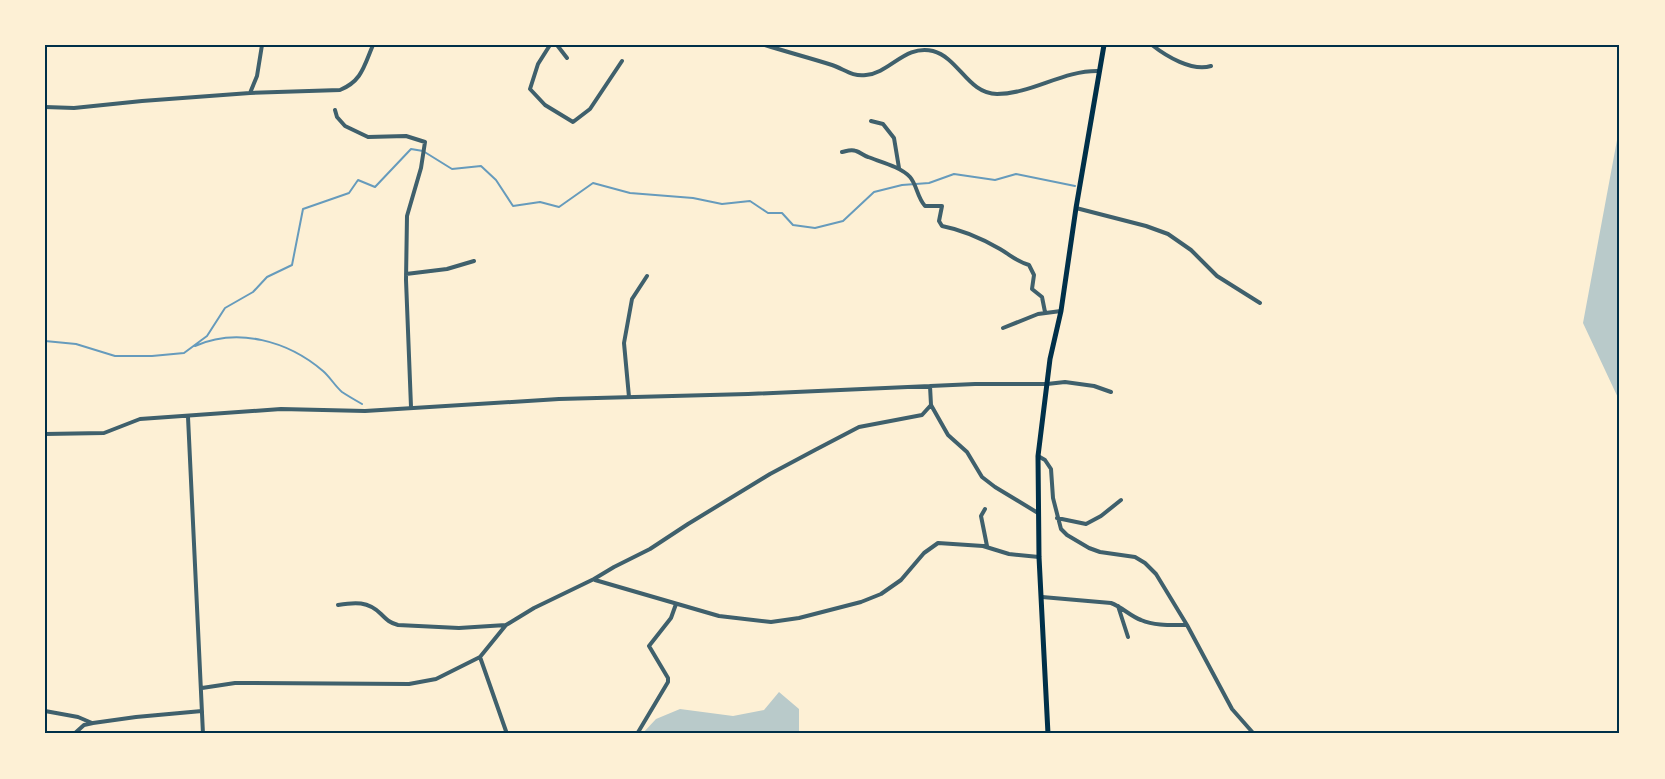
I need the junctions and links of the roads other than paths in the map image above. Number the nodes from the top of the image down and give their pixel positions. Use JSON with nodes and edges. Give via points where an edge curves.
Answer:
{"nodes":[{"id":1,"x":262,"y":45,"type":"edge"},
{"id":2,"x":373,"y":45,"type":"edge"},
{"id":3,"x":550,"y":45,"type":"edge"},
{"id":4,"x":557,"y":45,"type":"edge"},
{"id":5,"x":765,"y":45,"type":"edge"},
{"id":6,"x":1104,"y":45,"type":"edge"},
{"id":7,"x":1152,"y":45,"type":"edge"},
{"id":8,"x":567,"y":58,"type":"dead end"},
{"id":9,"x":622,"y":61,"type":"dead end"},
{"id":10,"x":1211,"y":66,"type":"dead end"},
{"id":11,"x":1100,"y":71,"type":"junction"},
{"id":12,"x":250,"y":93,"type":"junction"},
{"id":13,"x":45,"y":107,"type":"edge"},
{"id":14,"x":335,"y":110,"type":"dead end"},
{"id":15,"x":871,"y":122,"type":"dead end"},
{"id":16,"x":842,"y":152,"type":"dead end"},
{"id":17,"x":899,"y":168,"type":"junction"},
{"id":18,"x":1076,"y":208,"type":"junction"},
{"id":19,"x":474,"y":261,"type":"dead end"},
{"id":20,"x":406,"y":274,"type":"junction"},
{"id":21,"x":647,"y":276,"type":"dead end"},
{"id":22,"x":1260,"y":303,"type":"dead end"},
{"id":23,"x":1061,"y":310,"type":"junction"},
{"id":24,"x":1045,"y":312,"type":"junction"},
{"id":25,"x":1003,"y":328,"type":"dead end"},
{"id":26,"x":1047,"y":384,"type":"junction"},
{"id":27,"x":930,"y":386,"type":"junction"},
{"id":28,"x":1111,"y":392,"type":"dead end"},
{"id":29,"x":629,"y":397,"type":"junction"},
{"id":30,"x":931,"y":405,"type":"junction"},
{"id":31,"x":411,"y":407,"type":"junction"},
{"id":32,"x":188,"y":417,"type":"junction"},
{"id":33,"x":45,"y":434,"type":"edge"},
{"id":34,"x":1038,"y":456,"type":"junction"},
{"id":35,"x":1121,"y":500,"type":"dead end"},
{"id":36,"x":985,"y":509,"type":"dead end"},
{"id":37,"x":1038,"y":513,"type":"junction"},
{"id":38,"x":1057,"y":518,"type":"junction"},
{"id":39,"x":987,"y":547,"type":"junction"},
{"id":40,"x":1040,"y":557,"type":"junction"},
{"id":41,"x":594,"y":579,"type":"junction"},
{"id":42,"x":1042,"y":597,"type":"junction"},
{"id":43,"x":676,"y":604,"type":"junction"},
{"id":44,"x":338,"y":605,"type":"dead end"},
{"id":45,"x":1118,"y":605,"type":"junction"},
{"id":46,"x":506,"y":625,"type":"junction"},
{"id":47,"x":1187,"y":625,"type":"junction"},
{"id":48,"x":1128,"y":637,"type":"dead end"},
{"id":49,"x":480,"y":657,"type":"junction"},
{"id":50,"x":202,"y":688,"type":"junction"},
{"id":51,"x":45,"y":711,"type":"edge"},
{"id":52,"x":202,"y":711,"type":"junction"},
{"id":53,"x":93,"y":723,"type":"junction"},
{"id":54,"x":74,"y":734,"type":"edge"},
{"id":55,"x":203,"y":734,"type":"edge"},
{"id":56,"x":507,"y":734,"type":"edge"},
{"id":57,"x":637,"y":734,"type":"edge"},
{"id":58,"x":1048,"y":734,"type":"edge"},
{"id":59,"x":1254,"y":734,"type":"edge"}],
"edges":[{"from":1,"to":12,"type":"street"},
{"from":2,"to":12,"type":"street","via":[[359,77],[340,90]]},
{"from":3,"to":9,"type":"street","via":[[538,64],[531,89],[545,105],[573,122],[590,109]]},
{"from":4,"to":8,"type":"street"},
{"from":5,"to":11,"type":"street","via":[[834,65],[856,76],[873,74],[910,53],[936,52],[978,88],[995,94],[1078,72]]},
{"from":6,"to":11,"type":"main road"},
{"from":7,"to":10,"type":"street","via":[[1188,64]]},
{"from":11,"to":18,"type":"main road"},
{"from":12,"to":13,"type":"street","via":[[83,108]]},
{"from":14,"to":20,"type":"street","via":[[345,126],[368,137],[406,136],[425,142],[406,216]]},
{"from":15,"to":17,"type":"street","via":[[884,124],[894,138]]},
{"from":16,"to":17,"type":"street","via":[[855,150]]},
{"from":17,"to":24,"type":"street","via":[[911,178],[925,206],[942,206],[942,226],[981,238],[1029,265],[1034,275],[1032,289],[1042,297]]},
{"from":18,"to":22,"type":"street","via":[[1168,234],[1217,276]]},
{"from":18,"to":23,"type":"main road"},
{"from":19,"to":20,"type":"street"},
{"from":20,"to":31,"type":"street"},
{"from":21,"to":29,"type":"street","via":[[632,299],[624,343]]},
{"from":23,"to":24,"type":"street"},
{"from":23,"to":26,"type":"main road"},
{"from":24,"to":25,"type":"street"},
{"from":26,"to":27,"type":"street"},
{"from":26,"to":28,"type":"street","via":[[1073,382]]},
{"from":26,"to":34,"type":"main road"},
{"from":27,"to":29,"type":"street"},
{"from":27,"to":30,"type":"street"},
{"from":29,"to":31,"type":"street"},
{"from":30,"to":37,"type":"street","via":[[948,435],[967,452],[982,477]]},
{"from":30,"to":41,"type":"street","via":[[922,415],[859,427],[770,474],[661,543]]},
{"from":31,"to":32,"type":"street","via":[[365,411],[281,409]]},
{"from":32,"to":33,"type":"street","via":[[140,420],[104,433]]},
{"from":32,"to":50,"type":"street"},
{"from":34,"to":37,"type":"main road"},
{"from":34,"to":38,"type":"street","via":[[1046,460],[1050,469]]},
{"from":35,"to":38,"type":"street","via":[[1086,524]]},
{"from":36,"to":39,"type":"street","via":[[981,516]]},
{"from":37,"to":40,"type":"main road"},
{"from":38,"to":47,"type":"street","via":[[1067,535],[1089,548],[1136,557],[1145,563],[1166,588]]},
{"from":39,"to":40,"type":"street"},
{"from":39,"to":43,"type":"street","via":[[939,543],[924,552],[902,580],[881,594],[787,620],[740,620]]},
{"from":40,"to":42,"type":"main road"},
{"from":41,"to":43,"type":"street"},
{"from":41,"to":46,"type":"street"},
{"from":42,"to":45,"type":"street"},
{"from":42,"to":58,"type":"main road"},
{"from":43,"to":57,"type":"street","via":[[671,618],[649,646],[668,682]]},
{"from":44,"to":46,"type":"street","via":[[362,603],[398,625]]},
{"from":45,"to":47,"type":"street","via":[[1152,624]]},
{"from":45,"to":48,"type":"street"},
{"from":46,"to":49,"type":"street"},
{"from":47,"to":59,"type":"street","via":[[1232,709]]},
{"from":49,"to":50,"type":"street","via":[[436,679],[409,684],[235,683]]},
{"from":49,"to":56,"type":"street"},
{"from":50,"to":52,"type":"street"},
{"from":51,"to":53,"type":"street"},
{"from":52,"to":53,"type":"street"},
{"from":52,"to":55,"type":"street"},
{"from":53,"to":54,"type":"street"}]}
